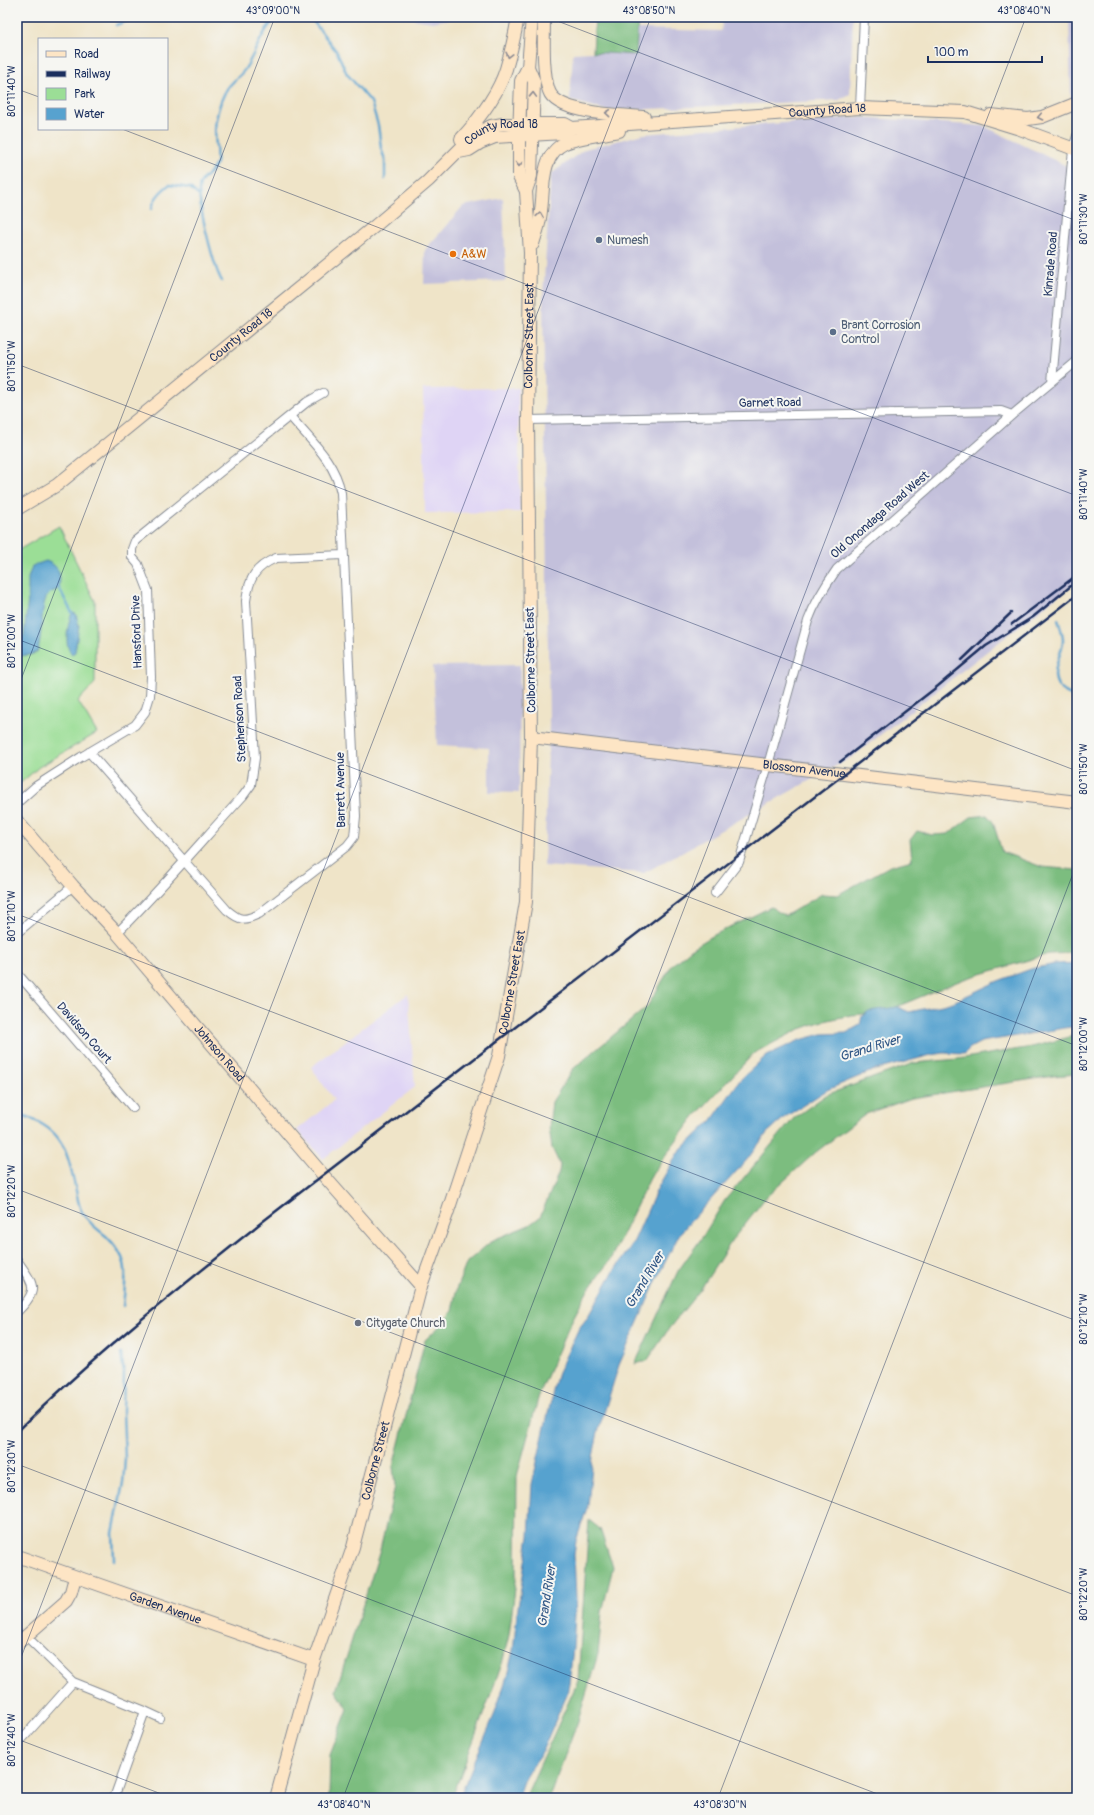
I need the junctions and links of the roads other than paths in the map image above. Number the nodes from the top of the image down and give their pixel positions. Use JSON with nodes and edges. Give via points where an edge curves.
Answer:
{"nodes":[{"id":1,"x":518,"y":17,"type":"edge"},
{"id":2,"x":532,"y":17,"type":"edge"},
{"id":3,"x":544,"y":17,"type":"edge"},
{"id":4,"x":864,"y":17,"type":"edge"},
{"id":5,"x":528,"y":67,"type":"junction"},
{"id":6,"x":1077,"y":103,"type":"edge"},
{"id":7,"x":860,"y":108,"type":"junction"},
{"id":8,"x":965,"y":112,"type":"junction"},
{"id":9,"x":675,"y":121,"type":"junction"},
{"id":10,"x":519,"y":129,"type":"junction"},
{"id":11,"x":532,"y":129,"type":"junction"},
{"id":12,"x":1077,"y":136,"type":"edge"},
{"id":13,"x":1075,"y":149,"type":"edge"},
{"id":14,"x":424,"y":184,"type":"junction"},
{"id":15,"x":526,"y":191,"type":"junction"},
{"id":16,"x":530,"y":253,"type":"junction"},
{"id":17,"x":1077,"y":361,"type":"edge"},
{"id":18,"x":1052,"y":382,"type":"junction"},
{"id":19,"x":324,"y":393,"type":"dead end"},
{"id":20,"x":1012,"y":415,"type":"junction"},
{"id":21,"x":290,"y":416,"type":"junction"},
{"id":22,"x":528,"y":420,"type":"junction"},
{"id":23,"x":17,"y":509,"type":"edge"},
{"id":24,"x":343,"y":555,"type":"junction"},
{"id":25,"x":531,"y":737,"type":"junction"},
{"id":26,"x":90,"y":752,"type":"junction"},
{"id":27,"x":768,"y":765,"type":"junction"},
{"id":28,"x":1077,"y":802,"type":"edge"},
{"id":29,"x":17,"y":803,"type":"edge"},
{"id":30,"x":17,"y":821,"type":"edge"},
{"id":31,"x":184,"y":861,"type":"junction"},
{"id":32,"x":73,"y":886,"type":"junction"},
{"id":33,"x":715,"y":894,"type":"dead end"},
{"id":34,"x":17,"y":933,"type":"edge"},
{"id":35,"x":117,"y":933,"type":"junction"},
{"id":36,"x":17,"y":973,"type":"edge"},
{"id":37,"x":133,"y":1108,"type":"dead end"},
{"id":38,"x":477,"y":1124,"type":"joint"},
{"id":39,"x":17,"y":1260,"type":"edge"},
{"id":40,"x":421,"y":1286,"type":"junction"},
{"id":41,"x":17,"y":1312,"type":"edge"},
{"id":42,"x":17,"y":1556,"type":"edge"},
{"id":43,"x":74,"y":1577,"type":"junction"},
{"id":44,"x":26,"y":1636,"type":"junction"},
{"id":45,"x":17,"y":1644,"type":"edge"},
{"id":46,"x":314,"y":1660,"type":"junction"},
{"id":47,"x":73,"y":1682,"type":"junction"},
{"id":48,"x":145,"y":1711,"type":"junction"},
{"id":49,"x":160,"y":1718,"type":"dead end"},
{"id":50,"x":23,"y":1738,"type":"dead end"},
{"id":51,"x":114,"y":1798,"type":"edge"},
{"id":52,"x":276,"y":1798,"type":"edge"}],
"edges":[{"from":1,"to":14,"type":"main road","one_way":true,"via":[[506,70],[493,95],[476,121]]},
{"from":2,"to":5,"type":"main road","name":"Colborne Street East"},
{"from":9,"to":3,"type":"main road","one_way":true,"via":[[575,110],[562,105],[549,92],[544,61]]},
{"from":4,"to":7,"type":"street"},
{"from":5,"to":10,"type":"main road","name":"Colborne Street East","via":[[521,81]]},
{"from":11,"to":5,"type":"main road","name":"Colborne Street East","one_way":true,"via":[[534,81]]},
{"from":6,"to":8,"type":"main road","one_way":true,"via":[[1042,117],[1028,119]]},
{"from":7,"to":8,"type":"main road","name":"County Road 18"},
{"from":7,"to":9,"type":"main road","name":"County Road 18"},
{"from":8,"to":13,"type":"main road","name":"County Road 18"},
{"from":9,"to":11,"type":"main road","name":"County Road 18","via":[[572,128],[564,133]]},
{"from":16,"to":9,"type":"main road","one_way":true,"via":[[540,218],[546,166],[558,148],[579,139]]},
{"from":10,"to":11,"type":"main road","name":"County Road 18"},
{"from":10,"to":14,"type":"main road","name":"County Road 18","via":[[503,124],[486,129],[471,138]]},
{"from":10,"to":15,"type":"main road","name":"Colborne Street East","one_way":true,"via":[[519,177]]},
{"from":11,"to":15,"type":"main road","name":"Colborne Street East","via":[[531,176]]},
{"from":12,"to":13,"type":"street","name":"Kinrade Road"},
{"from":13,"to":18,"type":"street","name":"Kinrade Road"},
{"from":14,"to":23,"type":"main road","name":"County Road 18","via":[[57,485]]},
{"from":15,"to":16,"type":"main road","name":"Colborne Street East"},
{"from":16,"to":22,"type":"main road","name":"Colborne Street East"},
{"from":17,"to":18,"type":"street","name":"Old Onondaga Road West"},
{"from":18,"to":20,"type":"street","name":"Old Onondaga Road West"},
{"from":19,"to":21,"type":"street","name":"Hansford Drive","via":[[307,402]]},
{"from":20,"to":22,"type":"street","name":"Garnet Road","via":[[1002,411]]},
{"from":20,"to":27,"type":"street","name":"Old Onondaga Road West","via":[[837,570],[829,580],[815,602],[808,621]]},
{"from":21,"to":24,"type":"street","name":"Barrett Avenue","via":[[328,460],[335,473],[340,493]]},
{"from":21,"to":26,"type":"street","name":"Hansford Drive","via":[[135,541],[132,557],[138,564],[148,590],[150,696],[145,712],[135,725]]},
{"from":22,"to":25,"type":"main road","name":"Colborne Street East"},
{"from":24,"to":31,"type":"street","name":"Stephenson Road","via":[[276,558],[266,562],[254,573],[248,585],[246,601],[255,758],[251,785]]},
{"from":24,"to":31,"type":"street","name":"Barrett Avenue","via":[[356,816],[354,837],[341,851],[248,920],[234,916],[227,910]]},
{"from":25,"to":27,"type":"main road","name":"Blossom Avenue"},
{"from":25,"to":38,"type":"main road","name":"Colborne Street East","via":[[526,902],[499,1056]]},
{"from":26,"to":29,"type":"street","name":"Hansford Drive","via":[[36,786]]},
{"from":26,"to":31,"type":"street","name":"Barrett Avenue"},
{"from":27,"to":28,"type":"main road","name":"Blossom Avenue"},
{"from":27,"to":33,"type":"street","name":"Old Onondaga Road West","via":[[739,862]]},
{"from":30,"to":32,"type":"main road","name":"Johnson Road"},
{"from":31,"to":35,"type":"street","name":"Stephenson Road","via":[[153,898]]},
{"from":32,"to":34,"type":"street"},
{"from":32,"to":35,"type":"main road","name":"Johnson Road"},
{"from":35,"to":40,"type":"main road","name":"Johnson Road"},
{"from":36,"to":37,"type":"street","name":"Davidson Court"},
{"from":38,"to":40,"type":"main road","name":"Colborne Street"},
{"from":39,"to":41,"type":"street","via":[[30,1279],[32,1289],[29,1300]]},
{"from":40,"to":46,"type":"main road","name":"Colborne Street","via":[[353,1547]]},
{"from":42,"to":43,"type":"main road","name":"Garden Avenue"},
{"from":43,"to":44,"type":"main road","via":[[66,1601]]},
{"from":43,"to":46,"type":"main road","name":"Garden Avenue"},
{"from":44,"to":45,"type":"main road"},
{"from":44,"to":47,"type":"street"},
{"from":46,"to":52,"type":"main road","name":"Colborne Street"},
{"from":47,"to":48,"type":"street"},
{"from":47,"to":50,"type":"street"},
{"from":48,"to":49,"type":"street"},
{"from":48,"to":51,"type":"street"}]}
